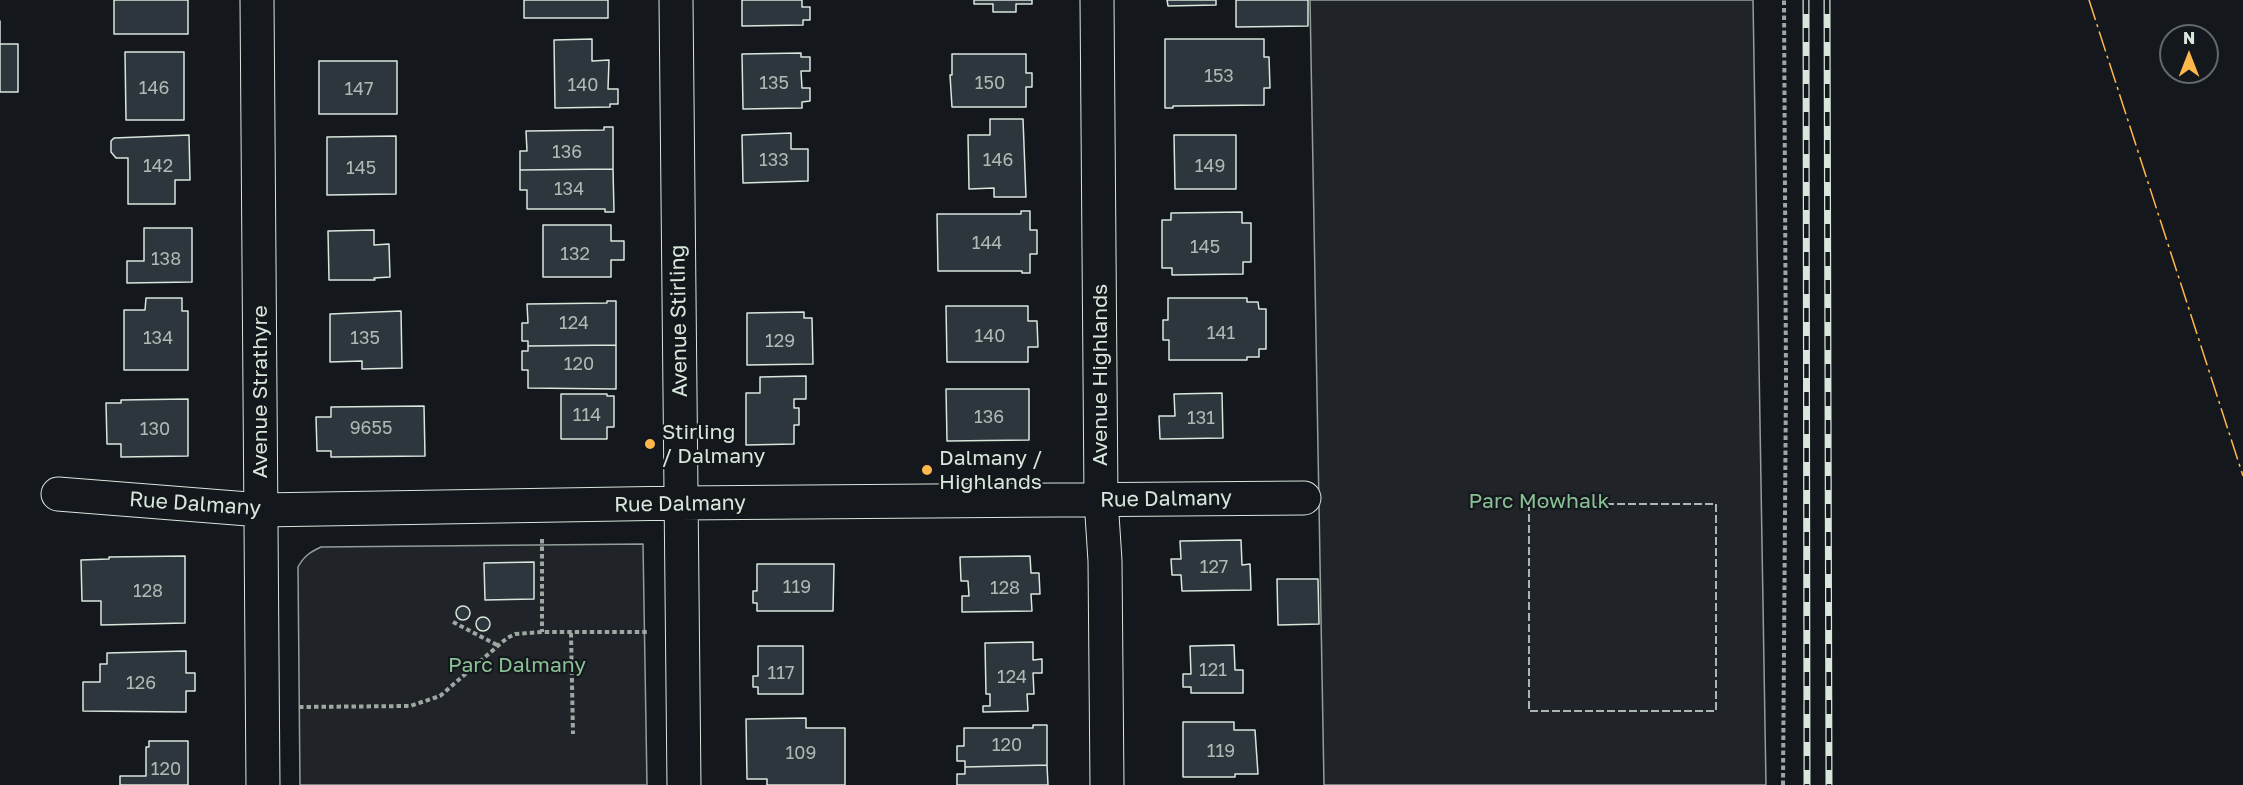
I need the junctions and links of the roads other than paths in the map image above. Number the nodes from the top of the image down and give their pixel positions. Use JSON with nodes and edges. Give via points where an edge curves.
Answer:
{"nodes":[{"id":1,"x":257,"y":0,"type":"edge"},
{"id":2,"x":676,"y":0,"type":"edge"},
{"id":3,"x":1097,"y":0,"type":"edge"},
{"id":4,"x":58,"y":494,"type":"dead end"},
{"id":5,"x":1304,"y":498,"type":"dead end"},
{"id":6,"x":1101,"y":499,"type":"junction"},
{"id":7,"x":681,"y":503,"type":"junction"},
{"id":8,"x":261,"y":510,"type":"junction"},
{"id":9,"x":263,"y":785,"type":"edge"},
{"id":10,"x":684,"y":785,"type":"edge"},
{"id":11,"x":1107,"y":785,"type":"edge"}],
"edges":[{"from":1,"to":8,"type":"street","name":"Avenue Strathyre"},
{"from":2,"to":7,"type":"street","name":"Avenue Stirling"},
{"from":3,"to":6,"type":"street","name":"Avenue Highlands"},
{"from":4,"to":8,"type":"street","name":"Rue Dalmany"},
{"from":5,"to":6,"type":"street","name":"Rue Dalmany"},
{"from":6,"to":7,"type":"street","name":"Rue Dalmany"},
{"from":6,"to":11,"type":"street","name":"Avenue Highlands"},
{"from":7,"to":8,"type":"street","name":"Rue Dalmany"},
{"from":7,"to":10,"type":"street","name":"Avenue Stirling"},
{"from":8,"to":9,"type":"street","name":"Avenue Strathyre"}]}
